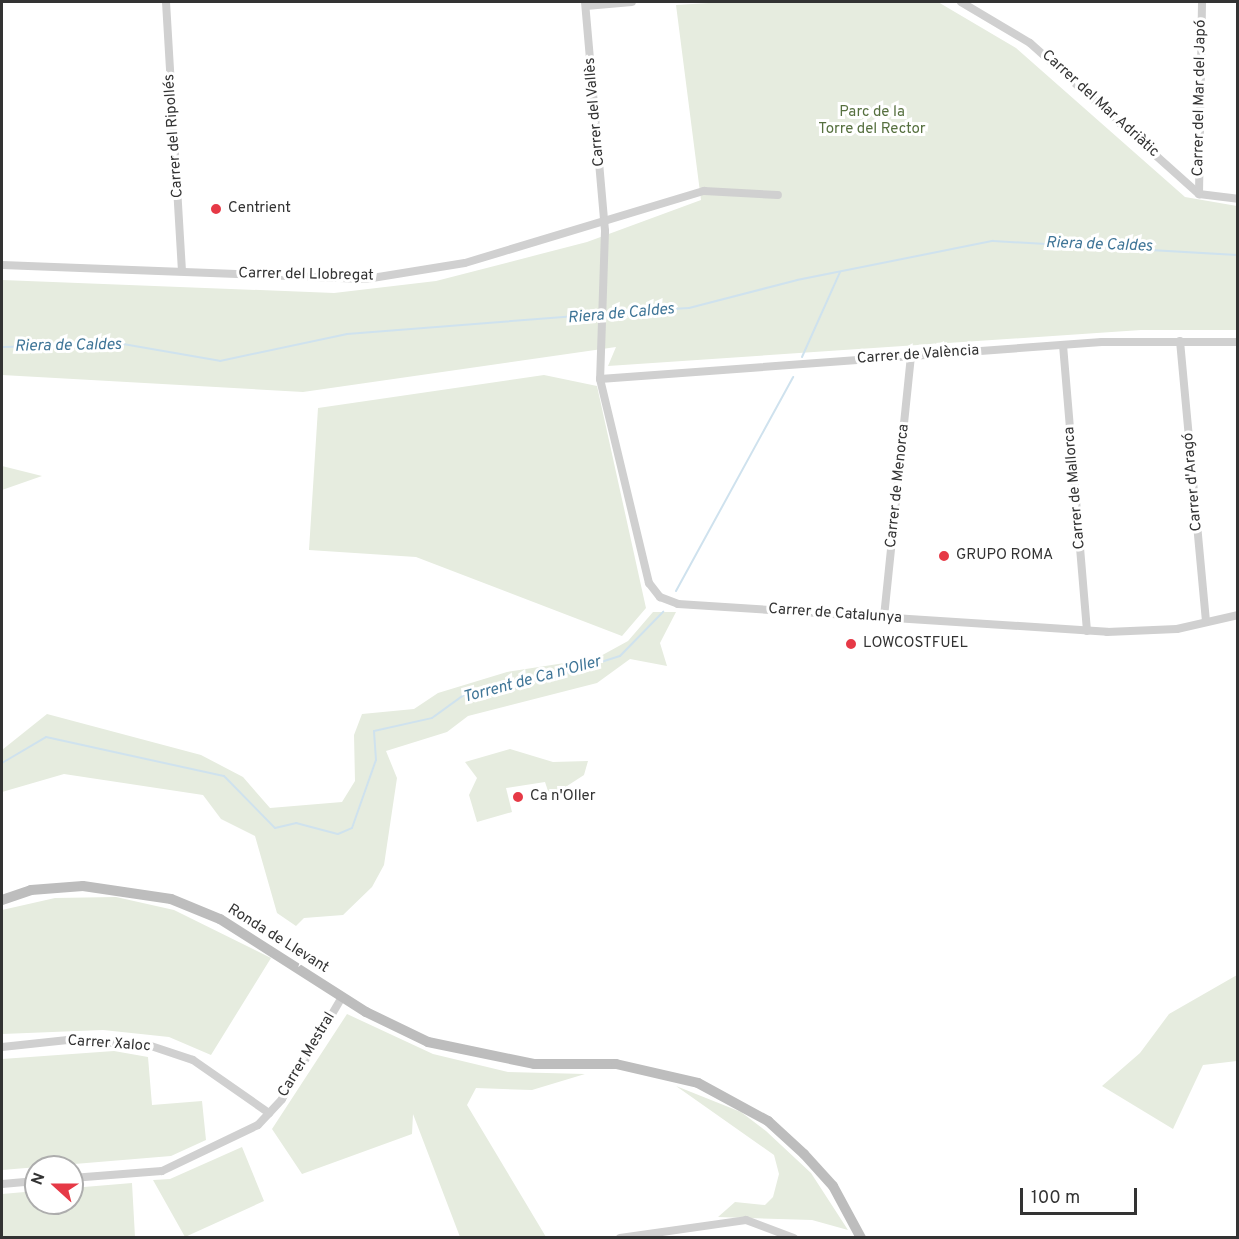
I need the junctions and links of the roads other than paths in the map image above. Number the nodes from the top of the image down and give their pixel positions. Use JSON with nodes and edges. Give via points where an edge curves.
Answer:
{"nodes":[{"id":1,"x":166,"y":2,"type":"edge"},
{"id":2,"x":632,"y":2,"type":"edge"},
{"id":3,"x":961,"y":2,"type":"edge"},
{"id":4,"x":1202,"y":2,"type":"edge"},
{"id":5,"x":585,"y":4,"type":"edge"},
{"id":6,"x":1199,"y":194,"type":"junction"},
{"id":7,"x":778,"y":195,"type":"dead end"},
{"id":8,"x":1238,"y":199,"type":"edge"},
{"id":9,"x":604,"y":224,"type":"junction"},
{"id":10,"x":2,"y":265,"type":"edge"},
{"id":11,"x":182,"y":271,"type":"junction"},
{"id":12,"x":604,"y":276,"type":"joint"},
{"id":13,"x":1180,"y":341,"type":"junction"},
{"id":14,"x":1238,"y":342,"type":"edge"},
{"id":15,"x":1063,"y":345,"type":"junction"},
{"id":16,"x":911,"y":355,"type":"junction"},
{"id":17,"x":600,"y":380,"type":"junction"},
{"id":18,"x":1238,"y":615,"type":"edge"},
{"id":19,"x":884,"y":618,"type":"junction"},
{"id":20,"x":1206,"y":622,"type":"junction"},
{"id":21,"x":1087,"y":631,"type":"junction"},
{"id":22,"x":2,"y":900,"type":"edge"},
{"id":23,"x":342,"y":997,"type":"junction"},
{"id":24,"x":2,"y":1047,"type":"edge"},
{"id":25,"x":270,"y":1113,"type":"junction"},
{"id":26,"x":84,"y":1177,"type":"edge"},
{"id":27,"x":24,"y":1182,"type":"edge"},
{"id":28,"x":2,"y":1184,"type":"edge"},
{"id":29,"x":620,"y":1238,"type":"edge"},
{"id":30,"x":794,"y":1238,"type":"edge"},
{"id":31,"x":861,"y":1238,"type":"edge"}],
"edges":[{"from":1,"to":11,"type":"street","name":"Carrer del Ripollés"},
{"from":2,"to":5,"type":"street"},
{"from":3,"to":6,"type":"street","name":"Carrer del Mar Adriàtic","via":[[1030,43]]},
{"from":4,"to":6,"type":"street","name":"Carrer del Mar del Japó"},
{"from":5,"to":9,"type":"street","name":"Carrer del Vallès"},
{"from":6,"to":8,"type":"street"},
{"from":7,"to":9,"type":"street","name":"Carrer del Llobregat","via":[[704,191]]},
{"from":9,"to":11,"type":"street","name":"Carrer del Llobregat","via":[[465,263],[366,279]]},
{"from":9,"to":12,"type":"street","name":"Carrer del Vallès"},
{"from":10,"to":11,"type":"street","name":"Carrer del Llobregat"},
{"from":12,"to":17,"type":"street","name":"Carrer de Catalunya"},
{"from":13,"to":14,"type":"street","name":"Carrer de València"},
{"from":13,"to":15,"type":"street","name":"Carrer de València"},
{"from":13,"to":20,"type":"street","name":"Carrer d'Aragó"},
{"from":15,"to":16,"type":"street","name":"Carrer de València"},
{"from":15,"to":21,"type":"street","name":"Carrer de Mallorca"},
{"from":16,"to":17,"type":"street","name":"Carrer de València"},
{"from":16,"to":19,"type":"street","name":"Carrer de Menorca"},
{"from":17,"to":19,"type":"street","name":"Carrer de Catalunya","via":[[649,583],[660,597],[678,604]]},
{"from":18,"to":20,"type":"street","name":"Carrer de Catalunya"},
{"from":19,"to":21,"type":"street","name":"Carrer de Catalunya"},
{"from":20,"to":21,"type":"street","name":"Carrer de Catalunya","via":[[1177,629]]},
{"from":22,"to":23,"type":"main road","name":"Ronda de Llevant","via":[[31,890],[83,886],[171,899],[220,920]]},
{"from":23,"to":25,"type":"street","name":"Carrer Mestral"},
{"from":23,"to":31,"type":"main road","name":"Ronda de Llevant","via":[[428,1042],[458,1051],[534,1064],[616,1064],[715,1091],[768,1121],[804,1154],[833,1186]]},
{"from":24,"to":25,"type":"street","name":"Carrer Xaloc","via":[[68,1040],[148,1045],[193,1060]]},
{"from":25,"to":26,"type":"street","name":"Carrer Mestral","via":[[258,1125],[162,1171]]},
{"from":27,"to":28,"type":"street"},
{"from":29,"to":30,"type":"street","via":[[746,1220]]}]}
